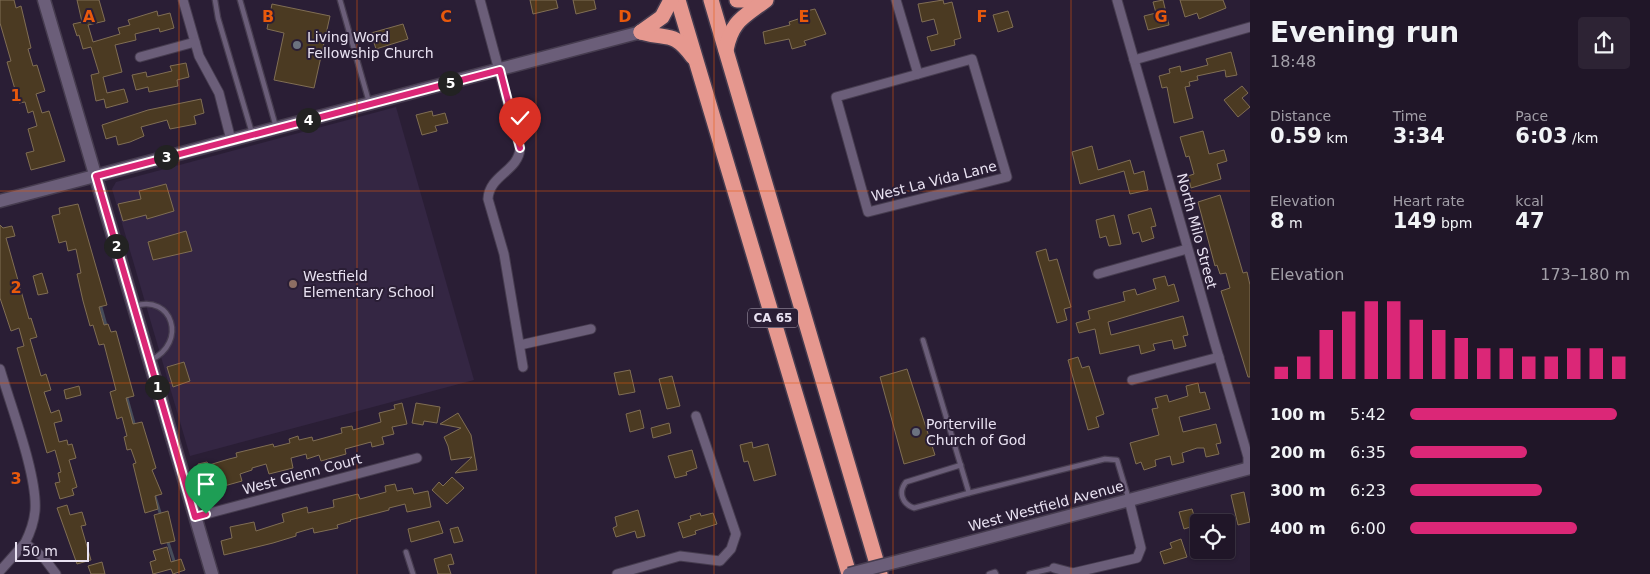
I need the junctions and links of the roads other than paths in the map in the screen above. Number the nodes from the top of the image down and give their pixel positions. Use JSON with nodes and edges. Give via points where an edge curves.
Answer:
{"nodes":[{"id":1,"x":44,"y":0,"type":"edge"},
{"id":2,"x":183,"y":0,"type":"edge"},
{"id":3,"x":215,"y":0,"type":"edge"},
{"id":4,"x":240,"y":0,"type":"edge"},
{"id":5,"x":340,"y":0,"type":"edge"},
{"id":6,"x":480,"y":0,"type":"edge"},
{"id":7,"x":670,"y":0,"type":"edge"},
{"id":8,"x":678,"y":0,"type":"edge"},
{"id":9,"x":711,"y":0,"type":"edge"},
{"id":10,"x":737,"y":0,"type":"edge"},
{"id":11,"x":746,"y":0,"type":"edge"},
{"id":12,"x":766,"y":0,"type":"edge"},
{"id":13,"x":896,"y":0,"type":"edge"},
{"id":14,"x":1117,"y":0,"type":"edge"},
{"id":15,"x":1250,"y":27,"type":"edge"},
{"id":16,"x":642,"y":32,"type":"junction"},
{"id":17,"x":195,"y":42,"type":"junction"},
{"id":18,"x":726,"y":51,"type":"junction"},
{"id":19,"x":140,"y":57,"type":"dead end"},
{"id":20,"x":1134,"y":60,"type":"junction"},
{"id":21,"x":697,"y":62,"type":"junction"},
{"id":22,"x":500,"y":70,"type":"junction"},
{"id":23,"x":918,"y":74,"type":"junction"},
{"id":24,"x":370,"y":104,"type":"junction"},
{"id":25,"x":277,"y":128,"type":"junction"},
{"id":26,"x":252,"y":135,"type":"junction"},
{"id":27,"x":231,"y":140,"type":"junction"},
{"id":28,"x":96,"y":176,"type":"junction"},
{"id":29,"x":0,"y":200,"type":"edge"},
{"id":30,"x":1186,"y":249,"type":"junction"},
{"id":31,"x":1098,"y":274,"type":"dead end"},
{"id":32,"x":134,"y":306,"type":"junction"},
{"id":33,"x":591,"y":329,"type":"dead end"},
{"id":34,"x":923,"y":340,"type":"dead end"},
{"id":35,"x":520,"y":345,"type":"junction"},
{"id":36,"x":1219,"y":357,"type":"junction"},
{"id":37,"x":149,"y":360,"type":"junction"},
{"id":38,"x":523,"y":367,"type":"dead end"},
{"id":39,"x":0,"y":369,"type":"edge"},
{"id":40,"x":1132,"y":380,"type":"dead end"},
{"id":41,"x":696,"y":416,"type":"dead end"},
{"id":42,"x":417,"y":458,"type":"dead end"},
{"id":43,"x":961,"y":465,"type":"junction"},
{"id":44,"x":1249,"y":468,"type":"edge"},
{"id":45,"x":969,"y":493,"type":"junction"},
{"id":46,"x":1129,"y":500,"type":"junction"},
{"id":47,"x":195,"y":517,"type":"junction"},
{"id":48,"x":25,"y":544,"type":"junction"},
{"id":49,"x":406,"y":552,"type":"dead end"},
{"id":50,"x":1054,"y":568,"type":"joint"},
{"id":51,"x":0,"y":571,"type":"edge"},
{"id":52,"x":56,"y":574,"type":"edge"},
{"id":53,"x":212,"y":574,"type":"edge"},
{"id":54,"x":413,"y":574,"type":"edge"},
{"id":55,"x":617,"y":574,"type":"edge"},
{"id":56,"x":849,"y":574,"type":"edge"},
{"id":57,"x":880,"y":574,"type":"edge"},
{"id":58,"x":989,"y":574,"type":"edge"},
{"id":59,"x":996,"y":574,"type":"edge"},
{"id":60,"x":1029,"y":574,"type":"edge"}],
"edges":[{"from":1,"to":28,"type":"street"},
{"from":2,"to":17,"type":"street"},
{"from":3,"to":26,"type":"lane"},
{"from":4,"to":25,"type":"lane"},
{"from":5,"to":24,"type":"lane"},
{"from":6,"to":22,"type":"street"},
{"from":7,"to":16,"type":"highway","via":[[662,17]]},
{"from":8,"to":21,"type":"highway","number":"CA 65"},
{"from":9,"to":18,"type":"highway","number":"CA 65"},
{"from":10,"to":11,"type":"highway"},
{"from":12,"to":18,"type":"highway","via":[[739,19],[730,33]]},
{"from":13,"to":23,"type":"street"},
{"from":14,"to":20,"type":"street","name":"North Milo Street"},
{"from":15,"to":20,"type":"street"},
{"from":16,"to":21,"type":"highway","via":[[672,37]]},
{"from":16,"to":22,"type":"street"},
{"from":17,"to":19,"type":"street"},
{"from":17,"to":27,"type":"street","via":[[202,65],[219,93]]},
{"from":18,"to":57,"type":"highway","number":"CA 65"},
{"from":20,"to":30,"type":"street","name":"North Milo Street","via":[[1172,188]]},
{"from":21,"to":56,"type":"highway","number":"CA 65"},
{"from":22,"to":24,"type":"street"},
{"from":22,"to":35,"type":"street","via":[[520,155],[492,184],[488,199],[504,254]]},
{"from":23,"to":23,"type":"street","name":"West La Vida Lane","via":[[836,97],[868,212],[1007,177],[972,59]]},
{"from":24,"to":25,"type":"street"},
{"from":25,"to":26,"type":"street"},
{"from":26,"to":27,"type":"street"},
{"from":27,"to":28,"type":"street"},
{"from":28,"to":29,"type":"street"},
{"from":28,"to":32,"type":"street"},
{"from":30,"to":31,"type":"street"},
{"from":30,"to":36,"type":"street","name":"North Milo Street"},
{"from":32,"to":37,"type":"street"},
{"from":32,"to":37,"type":"lane","via":[[154,305],[166,313],[171,325],[168,348],[162,355]]},
{"from":33,"to":35,"type":"street"},
{"from":34,"to":43,"type":"lane"},
{"from":35,"to":38,"type":"street"},
{"from":36,"to":40,"type":"street"},
{"from":36,"to":44,"type":"street","name":"North Milo Street"},
{"from":37,"to":47,"type":"street"},
{"from":39,"to":48,"type":"street","via":[[34,494],[34,521]]},
{"from":41,"to":55,"type":"street","via":[[736,534],[731,549],[720,562],[680,556]]},
{"from":42,"to":47,"type":"street","name":"West Glenn Court"},
{"from":43,"to":45,"type":"lane"},
{"from":43,"to":45,"type":"lane","via":[[906,482],[902,491],[904,500],[906,505],[914,508]]},
{"from":44,"to":46,"type":"street","name":"West Westfield Avenue"},
{"from":45,"to":46,"type":"lane","via":[[1104,459],[1118,460]]},
{"from":46,"to":50,"type":"street","via":[[1141,548],[1137,558],[1073,573]]},
{"from":46,"to":56,"type":"street","name":"West Westfield Avenue","bridge":true},
{"from":47,"to":53,"type":"street"},
{"from":48,"to":51,"type":"street"},
{"from":48,"to":52,"type":"street","via":[[44,558]]},
{"from":49,"to":54,"type":"lane"},
{"from":50,"to":60,"type":"lane"},
{"from":58,"to":59,"type":"lane"}]}
